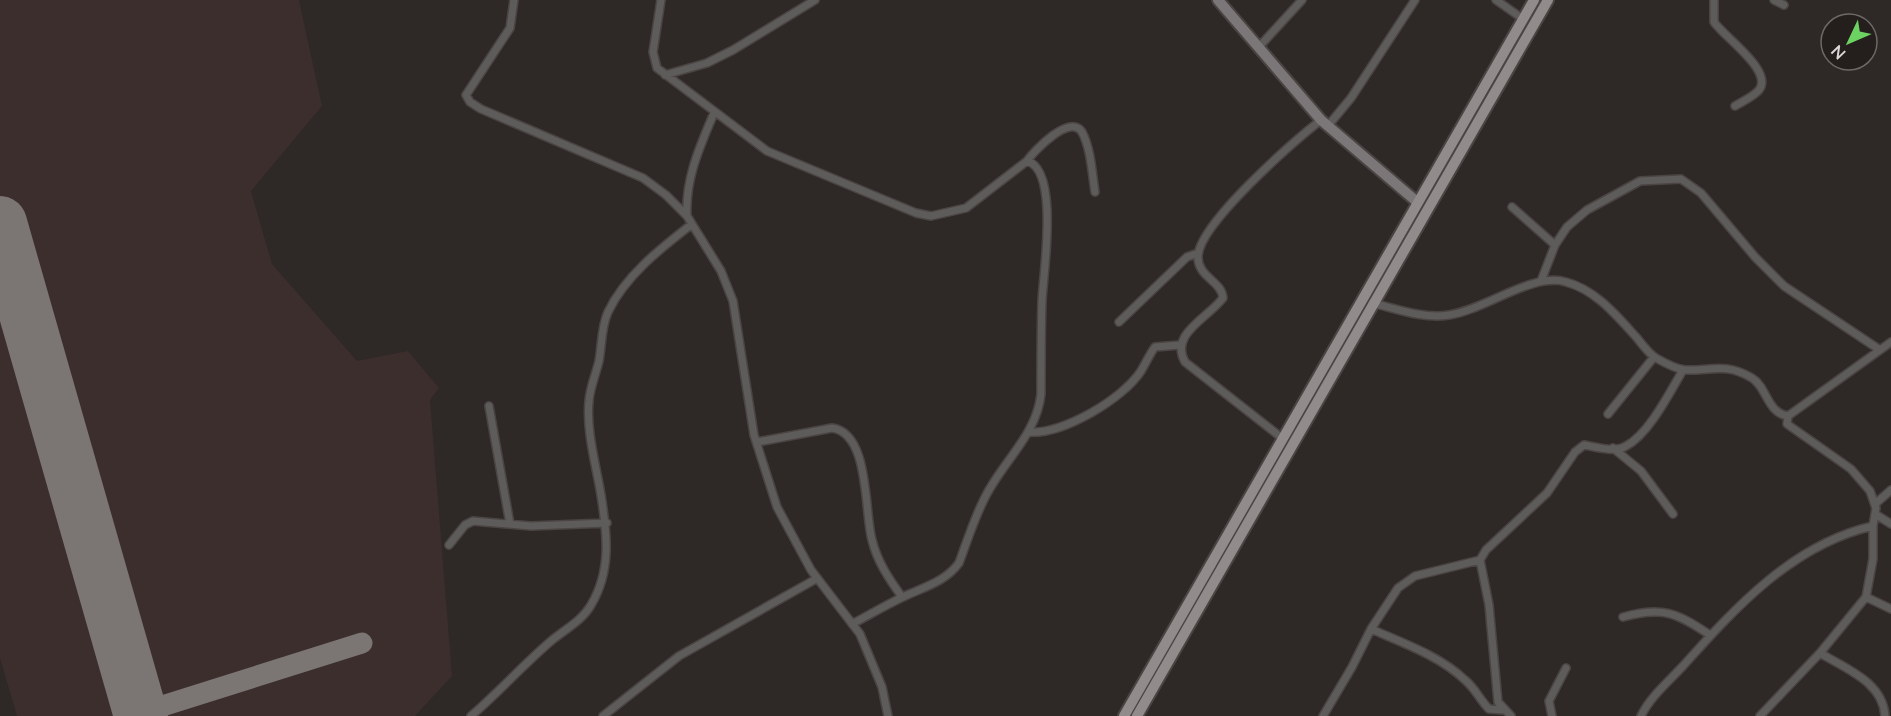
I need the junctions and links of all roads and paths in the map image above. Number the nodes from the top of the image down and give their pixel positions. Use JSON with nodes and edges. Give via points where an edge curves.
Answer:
{"nodes":[{"id":1,"x":514,"y":0,"type":"edge"},
{"id":2,"x":661,"y":0,"type":"edge"},
{"id":3,"x":815,"y":0,"type":"edge"},
{"id":4,"x":1218,"y":0,"type":"edge"},
{"id":5,"x":1302,"y":0,"type":"edge"},
{"id":6,"x":1415,"y":0,"type":"edge"},
{"id":7,"x":1496,"y":0,"type":"edge"},
{"id":8,"x":1534,"y":0,"type":"edge"},
{"id":9,"x":1548,"y":0,"type":"edge"},
{"id":10,"x":1714,"y":0,"type":"edge"},
{"id":11,"x":1774,"y":0,"type":"edge"},
{"id":12,"x":1784,"y":5,"type":"dead end"},
{"id":13,"x":1523,"y":19,"type":"junction"},
{"id":14,"x":1258,"y":48,"type":"junction"},
{"id":15,"x":665,"y":75,"type":"junction"},
{"id":16,"x":1735,"y":106,"type":"dead end"},
{"id":17,"x":714,"y":113,"type":"junction"},
{"id":18,"x":1324,"y":123,"type":"junction"},
{"id":19,"x":1027,"y":161,"type":"junction"},
{"id":20,"x":1095,"y":192,"type":"dead end"},
{"id":21,"x":1416,"y":201,"type":"junction"},
{"id":22,"x":1512,"y":207,"type":"dead end"},
{"id":23,"x":687,"y":216,"type":"junction"},
{"id":24,"x":692,"y":224,"type":"junction"},
{"id":25,"x":1555,"y":245,"type":"junction"},
{"id":26,"x":1198,"y":253,"type":"junction"},
{"id":27,"x":1540,"y":281,"type":"junction"},
{"id":28,"x":1372,"y":303,"type":"junction"},
{"id":29,"x":1119,"y":322,"type":"dead end"},
{"id":30,"x":1891,"y":342,"type":"edge"},
{"id":31,"x":1180,"y":345,"type":"junction"},
{"id":32,"x":1880,"y":350,"type":"junction"},
{"id":33,"x":1653,"y":357,"type":"junction"},
{"id":34,"x":1683,"y":370,"type":"junction"},
{"id":35,"x":489,"y":406,"type":"dead end"},
{"id":36,"x":1608,"y":414,"type":"dead end"},
{"id":37,"x":1788,"y":416,"type":"junction"},
{"id":38,"x":1029,"y":432,"type":"junction"},
{"id":39,"x":1282,"y":438,"type":"junction"},
{"id":40,"x":757,"y":442,"type":"junction"},
{"id":41,"x":1613,"y":448,"type":"junction"},
{"id":42,"x":1891,"y":490,"type":"edge"},
{"id":43,"x":1875,"y":504,"type":"junction"},
{"id":44,"x":1875,"y":513,"type":"junction"},
{"id":45,"x":1674,"y":514,"type":"dead end"},
{"id":46,"x":607,"y":523,"type":"junction"},
{"id":47,"x":510,"y":524,"type":"junction"},
{"id":48,"x":1891,"y":524,"type":"edge"},
{"id":49,"x":1873,"y":526,"type":"junction"},
{"id":50,"x":449,"y":545,"type":"dead end"},
{"id":51,"x":1480,"y":560,"type":"junction"},
{"id":52,"x":816,"y":579,"type":"junction"},
{"id":53,"x":902,"y":597,"type":"junction"},
{"id":54,"x":1866,"y":597,"type":"junction"},
{"id":55,"x":1891,"y":609,"type":"edge"},
{"id":56,"x":1623,"y":617,"type":"dead end"},
{"id":57,"x":852,"y":624,"type":"junction"},
{"id":58,"x":1371,"y":628,"type":"junction"},
{"id":59,"x":1710,"y":635,"type":"junction"},
{"id":60,"x":1820,"y":653,"type":"junction"},
{"id":61,"x":1566,"y":668,"type":"dead end"},
{"id":62,"x":1503,"y":710,"type":"junction"},
{"id":63,"x":610,"y":713,"type":"edge"},
{"id":64,"x":471,"y":716,"type":"edge"},
{"id":65,"x":603,"y":716,"type":"edge"},
{"id":66,"x":888,"y":716,"type":"edge"},
{"id":67,"x":1124,"y":716,"type":"edge"},
{"id":68,"x":1137,"y":716,"type":"edge"},
{"id":69,"x":1323,"y":716,"type":"edge"},
{"id":70,"x":1511,"y":716,"type":"edge"},
{"id":71,"x":1552,"y":716,"type":"edge"},
{"id":72,"x":1641,"y":716,"type":"edge"},
{"id":73,"x":1760,"y":716,"type":"edge"},
{"id":74,"x":1886,"y":716,"type":"edge"}],
"edges":[{"from":1,"to":23,"type":"street","via":[[510,28],[469,87],[466,95],[470,102],[643,178]]},
{"from":2,"to":15,"type":"street","via":[[653,52],[654,61]]},
{"from":3,"to":15,"type":"street","via":[[707,63]]},
{"from":4,"to":14,"type":"street"},
{"from":5,"to":14,"type":"street"},
{"from":6,"to":18,"type":"street","via":[[1351,98]]},
{"from":7,"to":13,"type":"street"},
{"from":8,"to":13,"type":"main road"},
{"from":9,"to":28,"type":"main road"},
{"from":10,"to":16,"type":"street","via":[[1714,22],[1762,76],[1757,92]]},
{"from":11,"to":12,"type":"street"},
{"from":13,"to":21,"type":"main road"},
{"from":14,"to":18,"type":"street"},
{"from":15,"to":17,"type":"street"},
{"from":17,"to":19,"type":"street","via":[[780,158],[896,206],[932,216],[966,208]]},
{"from":17,"to":23,"type":"street","via":[[690,175]]},
{"from":18,"to":21,"type":"street"},
{"from":18,"to":26,"type":"street","via":[[1288,146],[1222,214]]},
{"from":19,"to":20,"type":"street","via":[[1056,134],[1066,127],[1075,127],[1081,130],[1087,146]]},
{"from":19,"to":38,"type":"street","via":[[1037,169],[1046,196],[1048,220],[1040,410]]},
{"from":21,"to":39,"type":"main road"},
{"from":22,"to":25,"type":"street"},
{"from":23,"to":24,"type":"street"},
{"from":24,"to":40,"type":"street","via":[[721,271],[733,301]]},
{"from":24,"to":46,"type":"street","via":[[628,283],[608,312],[603,329],[589,400]]},
{"from":25,"to":27,"type":"street"},
{"from":25,"to":32,"type":"street","via":[[1574,219],[1628,186],[1681,179],[1701,193],[1784,286]]},
{"from":26,"to":29,"type":"street","via":[[1187,257]]},
{"from":26,"to":31,"type":"street","via":[[1201,270],[1223,295]]},
{"from":27,"to":28,"type":"street","via":[[1449,315],[1419,314]]},
{"from":27,"to":33,"type":"street","via":[[1567,282],[1592,294]]},
{"from":28,"to":68,"type":"main road"},
{"from":30,"to":32,"type":"street"},
{"from":31,"to":38,"type":"street","via":[[1155,347],[1136,378],[1094,410],[1053,430]]},
{"from":31,"to":39,"type":"street","via":[[1185,363]]},
{"from":32,"to":37,"type":"street"},
{"from":33,"to":34,"type":"street"},
{"from":33,"to":36,"type":"street"},
{"from":34,"to":37,"type":"street","via":[[1717,366],[1744,373],[1755,380],[1771,406]]},
{"from":34,"to":41,"type":"street","via":[[1646,428],[1625,447]]},
{"from":35,"to":47,"type":"street"},
{"from":37,"to":43,"type":"street","via":[[1787,424],[1793,430],[1851,469],[1870,491]]},
{"from":38,"to":53,"type":"street","via":[[987,492],[953,572]]},
{"from":39,"to":67,"type":"main road"},
{"from":40,"to":52,"type":"street","via":[[777,507]]},
{"from":40,"to":53,"type":"street","via":[[832,428],[848,435],[862,474],[871,538],[885,572]]},
{"from":41,"to":45,"type":"street","via":[[1641,471]]},
{"from":41,"to":51,"type":"street","via":[[1584,445],[1575,452],[1547,494]]},
{"from":42,"to":43,"type":"street"},
{"from":43,"to":44,"type":"street"},
{"from":44,"to":48,"type":"street"},
{"from":44,"to":49,"type":"street"},
{"from":46,"to":47,"type":"street"},
{"from":46,"to":64,"type":"street","via":[[608,552],[600,586],[590,606]]},
{"from":47,"to":50,"type":"street","via":[[473,521]]},
{"from":49,"to":54,"type":"street","via":[[1873,559]]},
{"from":49,"to":59,"type":"street","via":[[1844,532],[1807,552],[1766,582]]},
{"from":51,"to":58,"type":"street","via":[[1415,576],[1393,595]]},
{"from":51,"to":62,"type":"street","via":[[1489,605],[1498,702]]},
{"from":52,"to":57,"type":"street"},
{"from":52,"to":63,"type":"street","via":[[679,656]]},
{"from":53,"to":57,"type":"street"},
{"from":54,"to":55,"type":"street"},
{"from":54,"to":60,"type":"street"},
{"from":56,"to":59,"type":"street","via":[[1665,611]]},
{"from":57,"to":66,"type":"street","via":[[882,687]]},
{"from":58,"to":62,"type":"street","via":[[1455,672],[1489,709]]},
{"from":58,"to":69,"type":"street"},
{"from":59,"to":72,"type":"street"},
{"from":60,"to":73,"type":"street"},
{"from":60,"to":74,"type":"street","via":[[1874,687],[1884,701]]},
{"from":61,"to":71,"type":"street","via":[[1549,702]]},
{"from":62,"to":70,"type":"street"},
{"from":63,"to":65,"type":"street"}]}
